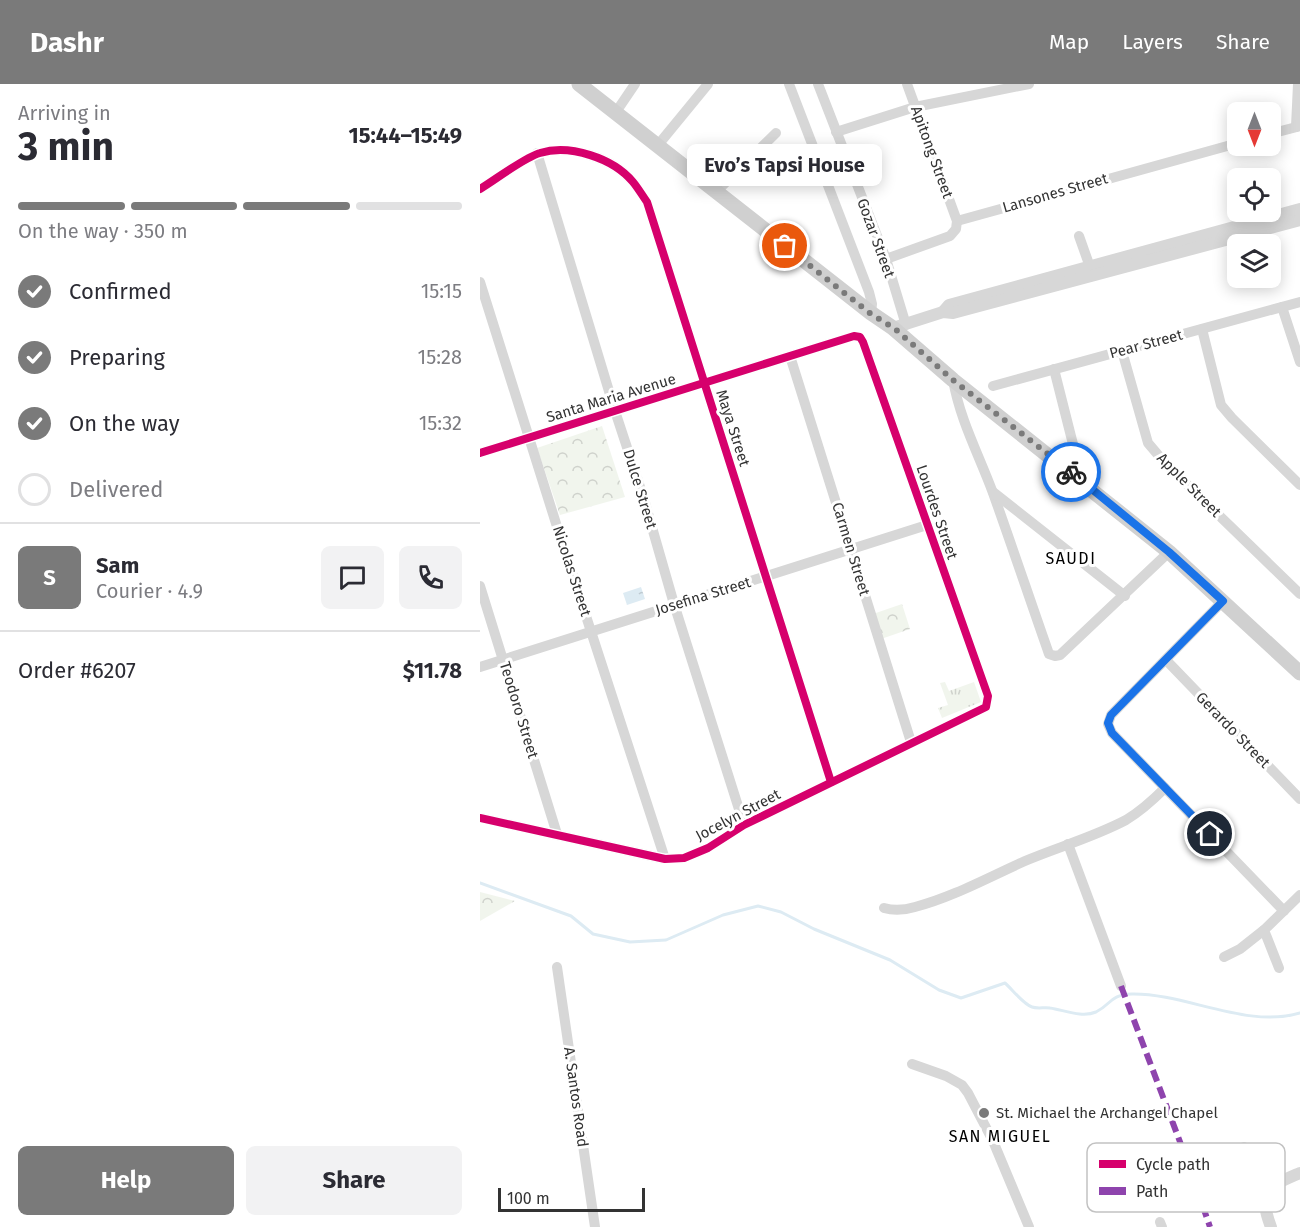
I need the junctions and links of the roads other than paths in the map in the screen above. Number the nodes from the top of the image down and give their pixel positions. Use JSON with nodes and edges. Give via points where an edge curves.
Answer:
{"nodes":[{"id":1,"x":579,"y":84,"type":"edge"},
{"id":2,"x":635,"y":84,"type":"edge"},
{"id":3,"x":708,"y":84,"type":"edge"},
{"id":4,"x":789,"y":84,"type":"edge"},
{"id":5,"x":818,"y":84,"type":"edge"},
{"id":6,"x":907,"y":84,"type":"edge"},
{"id":7,"x":1029,"y":84,"type":"edge"},
{"id":8,"x":1298,"y":84,"type":"edge"},
{"id":9,"x":915,"y":107,"type":"junction"},
{"id":10,"x":616,"y":112,"type":"junction"},
{"id":11,"x":1298,"y":127,"type":"edge"},
{"id":12,"x":1281,"y":131,"type":"edge"},
{"id":13,"x":836,"y":132,"type":"junction"},
{"id":14,"x":776,"y":133,"type":"dead end"},
{"id":15,"x":658,"y":145,"type":"junction"},
{"id":16,"x":1227,"y":146,"type":"edge"},
{"id":17,"x":537,"y":153,"type":"junction"},
{"id":18,"x":480,"y":189,"type":"edge"},
{"id":19,"x":717,"y":191,"type":"junction"},
{"id":20,"x":1296,"y":216,"type":"edge"},
{"id":21,"x":957,"y":221,"type":"junction"},
{"id":22,"x":1079,"y":236,"type":"dead end"},
{"id":23,"x":886,"y":260,"type":"junction"},
{"id":24,"x":1122,"y":263,"type":"junction"},
{"id":25,"x":1090,"y":267,"type":"junction"},
{"id":26,"x":1057,"y":281,"type":"junction"},
{"id":27,"x":480,"y":282,"type":"edge"},
{"id":28,"x":1300,"y":302,"type":"edge"},
{"id":29,"x":1282,"y":307,"type":"junction"},
{"id":30,"x":871,"y":314,"type":"junction"},
{"id":31,"x":900,"y":327,"type":"junction"},
{"id":32,"x":1202,"y":329,"type":"junction"},
{"id":33,"x":854,"y":336,"type":"joint"},
{"id":34,"x":1122,"y":351,"type":"junction"},
{"id":35,"x":790,"y":356,"type":"junction"},
{"id":36,"x":1300,"y":362,"type":"edge"},
{"id":37,"x":1054,"y":369,"type":"junction"},
{"id":38,"x":953,"y":380,"type":"junction"},
{"id":39,"x":705,"y":383,"type":"junction"},
{"id":40,"x":993,"y":386,"type":"dead end"},
{"id":41,"x":615,"y":411,"type":"junction"},
{"id":42,"x":529,"y":438,"type":"junction"},
{"id":43,"x":480,"y":453,"type":"edge"},
{"id":44,"x":1078,"y":464,"type":"dead end"},
{"id":45,"x":1300,"y":485,"type":"edge"},
{"id":46,"x":992,"y":490,"type":"junction"},
{"id":47,"x":927,"y":525,"type":"junction"},
{"id":48,"x":851,"y":549,"type":"junction"},
{"id":49,"x":1169,"y":552,"type":"junction"},
{"id":50,"x":766,"y":577,"type":"junction"},
{"id":51,"x":480,"y":586,"type":"edge"},
{"id":52,"x":1300,"y":594,"type":"edge"},
{"id":53,"x":1125,"y":596,"type":"junction"},
{"id":54,"x":1223,"y":601,"type":"junction"},
{"id":55,"x":674,"y":604,"type":"junction"},
{"id":56,"x":592,"y":632,"type":"junction"},
{"id":57,"x":504,"y":659,"type":"junction"},
{"id":58,"x":1166,"y":660,"type":"junction"},
{"id":59,"x":480,"y":667,"type":"edge"},
{"id":60,"x":1300,"y":674,"type":"edge"},
{"id":61,"x":988,"y":701,"type":"joint"},
{"id":62,"x":911,"y":742,"type":"junction"},
{"id":63,"x":831,"y":782,"type":"junction"},
{"id":64,"x":1165,"y":788,"type":"junction"},
{"id":65,"x":1300,"y":799,"type":"edge"},
{"id":66,"x":480,"y":818,"type":"edge"},
{"id":67,"x":744,"y":825,"type":"junction"},
{"id":68,"x":557,"y":834,"type":"junction"},
{"id":69,"x":1068,"y":844,"type":"junction"},
{"id":70,"x":665,"y":859,"type":"junction"},
{"id":71,"x":1300,"y":895,"type":"edge"},
{"id":72,"x":884,"y":908,"type":"dead end"},
{"id":73,"x":1284,"y":910,"type":"junction"},
{"id":74,"x":1264,"y":930,"type":"junction"},
{"id":75,"x":1224,"y":957,"type":"dead end"},
{"id":76,"x":558,"y":967,"type":"dead end"},
{"id":77,"x":1279,"y":968,"type":"dead end"},
{"id":78,"x":1121,"y":986,"type":"dead end"},
{"id":79,"x":912,"y":1064,"type":"dead end"},
{"id":80,"x":1300,"y":1173,"type":"edge"},
{"id":81,"x":1285,"y":1180,"type":"edge"},
{"id":82,"x":1266,"y":1212,"type":"edge"},
{"id":83,"x":595,"y":1227,"type":"edge"},
{"id":84,"x":1029,"y":1227,"type":"edge"},
{"id":85,"x":1271,"y":1227,"type":"edge"}],
"edges":[{"from":1,"to":10,"type":"main road"},
{"from":2,"to":10,"type":"street"},
{"from":3,"to":15,"type":"street"},
{"from":4,"to":30,"type":"street","via":[[869,292]]},
{"from":5,"to":13,"type":"street","name":"Gozar Street"},
{"from":6,"to":9,"type":"street","name":"Apitong Street"},
{"from":7,"to":9,"type":"street"},
{"from":8,"to":11,"type":"street"},
{"from":9,"to":13,"type":"street"},
{"from":9,"to":21,"type":"street","name":"Apitong Street"},
{"from":10,"to":15,"type":"main road"},
{"from":11,"to":12,"type":"street"},
{"from":13,"to":23,"type":"street","name":"Gozar Street"},
{"from":14,"to":19,"type":"street"},
{"from":15,"to":19,"type":"main road"},
{"from":16,"to":21,"type":"street","name":"Lansones Street"},
{"from":17,"to":18,"type":"street","name":"Maya Street"},
{"from":17,"to":39,"type":"street","name":"Maya Street","via":[[558,149],[575,152],[615,168],[632,181],[647,202]]},
{"from":17,"to":41,"type":"street","name":"Dulce Street"},
{"from":19,"to":30,"type":"main road"},
{"from":20,"to":24,"type":"street"},
{"from":21,"to":23,"type":"street","via":[[950,236]]},
{"from":22,"to":25,"type":"street"},
{"from":23,"to":31,"type":"street","name":"Gozar Street"},
{"from":24,"to":25,"type":"street"},
{"from":24,"to":26,"type":"street"},
{"from":25,"to":26,"type":"street"},
{"from":26,"to":31,"type":"street","via":[[949,305],[943,312]]},
{"from":27,"to":42,"type":"street","name":"Nicolas Street"},
{"from":28,"to":29,"type":"street","name":"Pear Street"},
{"from":29,"to":32,"type":"street","name":"Pear Street"},
{"from":29,"to":36,"type":"street"},
{"from":30,"to":31,"type":"main road"},
{"from":31,"to":38,"type":"main road"},
{"from":32,"to":34,"type":"street","name":"Pear Street"},
{"from":32,"to":45,"type":"street","via":[[1221,405]]},
{"from":33,"to":35,"type":"street","name":"Santa Maria Avenue"},
{"from":33,"to":47,"type":"street","name":"Lourdes Street","via":[[864,342]]},
{"from":34,"to":37,"type":"street","name":"Pear Street"},
{"from":34,"to":52,"type":"street","name":"Apple Street","via":[[1148,443]]},
{"from":35,"to":39,"type":"street","name":"Santa Maria Avenue"},
{"from":35,"to":48,"type":"street","name":"Carmen Street"},
{"from":37,"to":40,"type":"street","name":"Pear Street"},
{"from":37,"to":44,"type":"street"},
{"from":38,"to":46,"type":"street","via":[[968,435]]},
{"from":38,"to":49,"type":"main road"},
{"from":39,"to":41,"type":"street","name":"Santa Maria Avenue"},
{"from":39,"to":50,"type":"street","name":"Maya Street"},
{"from":41,"to":42,"type":"street","name":"Santa Maria Avenue"},
{"from":41,"to":55,"type":"street","name":"Dulce Street"},
{"from":42,"to":43,"type":"street","name":"Santa Maria Avenue"},
{"from":42,"to":56,"type":"street","name":"Nicolas Street"},
{"from":46,"to":53,"type":"street"},
{"from":46,"to":53,"type":"street","via":[[1049,654],[1060,655]]},
{"from":47,"to":48,"type":"street","name":"Josefina Street"},
{"from":47,"to":61,"type":"street","name":"Lourdes Street"},
{"from":48,"to":50,"type":"street","name":"Josefina Street"},
{"from":48,"to":62,"type":"street","name":"Carmen Street"},
{"from":49,"to":53,"type":"street"},
{"from":49,"to":54,"type":"main road"},
{"from":50,"to":55,"type":"street","name":"Josefina Street"},
{"from":50,"to":63,"type":"street","name":"Maya Street"},
{"from":51,"to":57,"type":"street","name":"Teodoro Street"},
{"from":54,"to":58,"type":"street"},
{"from":54,"to":60,"type":"main road"},
{"from":55,"to":56,"type":"street","name":"Josefina Street"},
{"from":55,"to":67,"type":"street","name":"Dulce Street"},
{"from":56,"to":57,"type":"street","name":"Josefina Street"},
{"from":56,"to":70,"type":"street","name":"Nicolas Street"},
{"from":57,"to":59,"type":"street","name":"Josefina Street"},
{"from":57,"to":68,"type":"street","name":"Teodoro Street"},
{"from":58,"to":64,"type":"street","via":[[1111,715],[1108,723],[1112,733]]},
{"from":58,"to":65,"type":"street","name":"Gerardo Street"},
{"from":61,"to":62,"type":"street","name":"Jocelyn Street","via":[[986,707]]},
{"from":62,"to":63,"type":"street","name":"Jocelyn Street"},
{"from":63,"to":67,"type":"street","name":"Jocelyn Street"},
{"from":64,"to":69,"type":"street","via":[[1128,819]]},
{"from":64,"to":73,"type":"street"},
{"from":66,"to":68,"type":"street","name":"Jocelyn Street"},
{"from":67,"to":70,"type":"street","name":"Jocelyn Street","via":[[708,848],[684,858]]},
{"from":68,"to":70,"type":"street","name":"Jocelyn Street"},
{"from":69,"to":72,"type":"street","via":[[931,902],[900,910]]},
{"from":69,"to":78,"type":"street"},
{"from":71,"to":73,"type":"street"},
{"from":73,"to":74,"type":"street"},
{"from":74,"to":75,"type":"street","via":[[1240,950]]},
{"from":74,"to":77,"type":"street"},
{"from":76,"to":83,"type":"street","name":"A. Santos Road"},
{"from":79,"to":84,"type":"street","via":[[946,1076],[968,1093]]},
{"from":80,"to":81,"type":"street"},
{"from":82,"to":85,"type":"street"}]}
